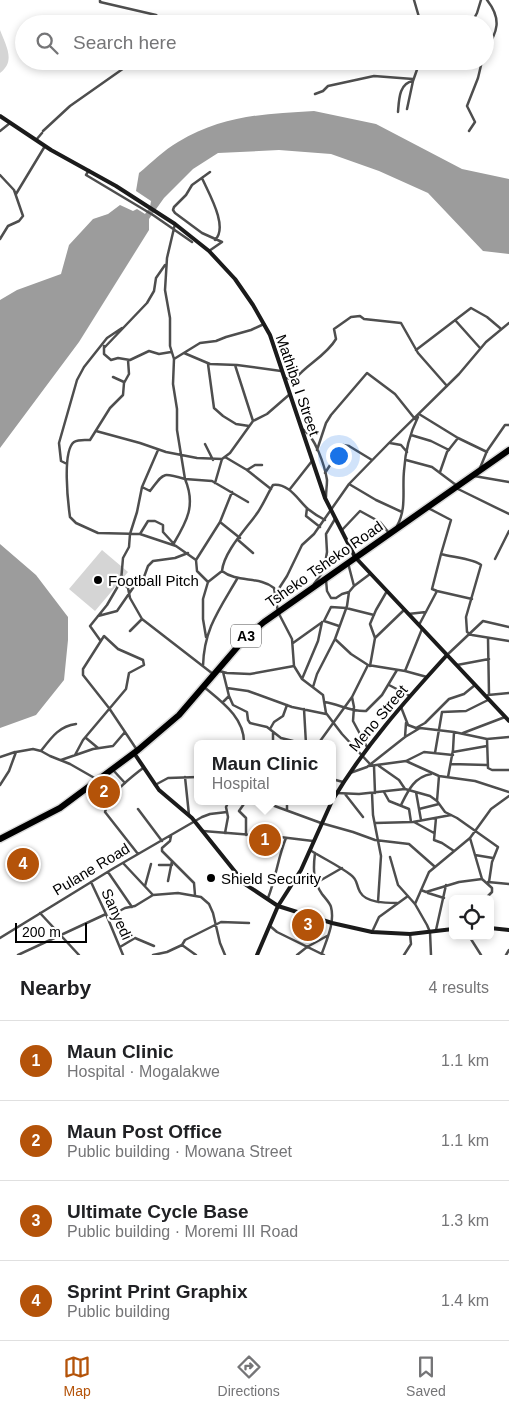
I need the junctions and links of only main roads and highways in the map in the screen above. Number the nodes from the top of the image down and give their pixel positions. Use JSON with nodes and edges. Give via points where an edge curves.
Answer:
{"nodes":[{"id":1,"x":509,"y":450,"type":"edge"},
{"id":2,"x":0,"y":838,"type":"edge"}],
"edges":[{"from":1,"to":2,"type":"highway","name":"Tsheko Tsheko Road","number":"A3","via":[[246,637],[179,715],[99,781],[60,808]]}]}
